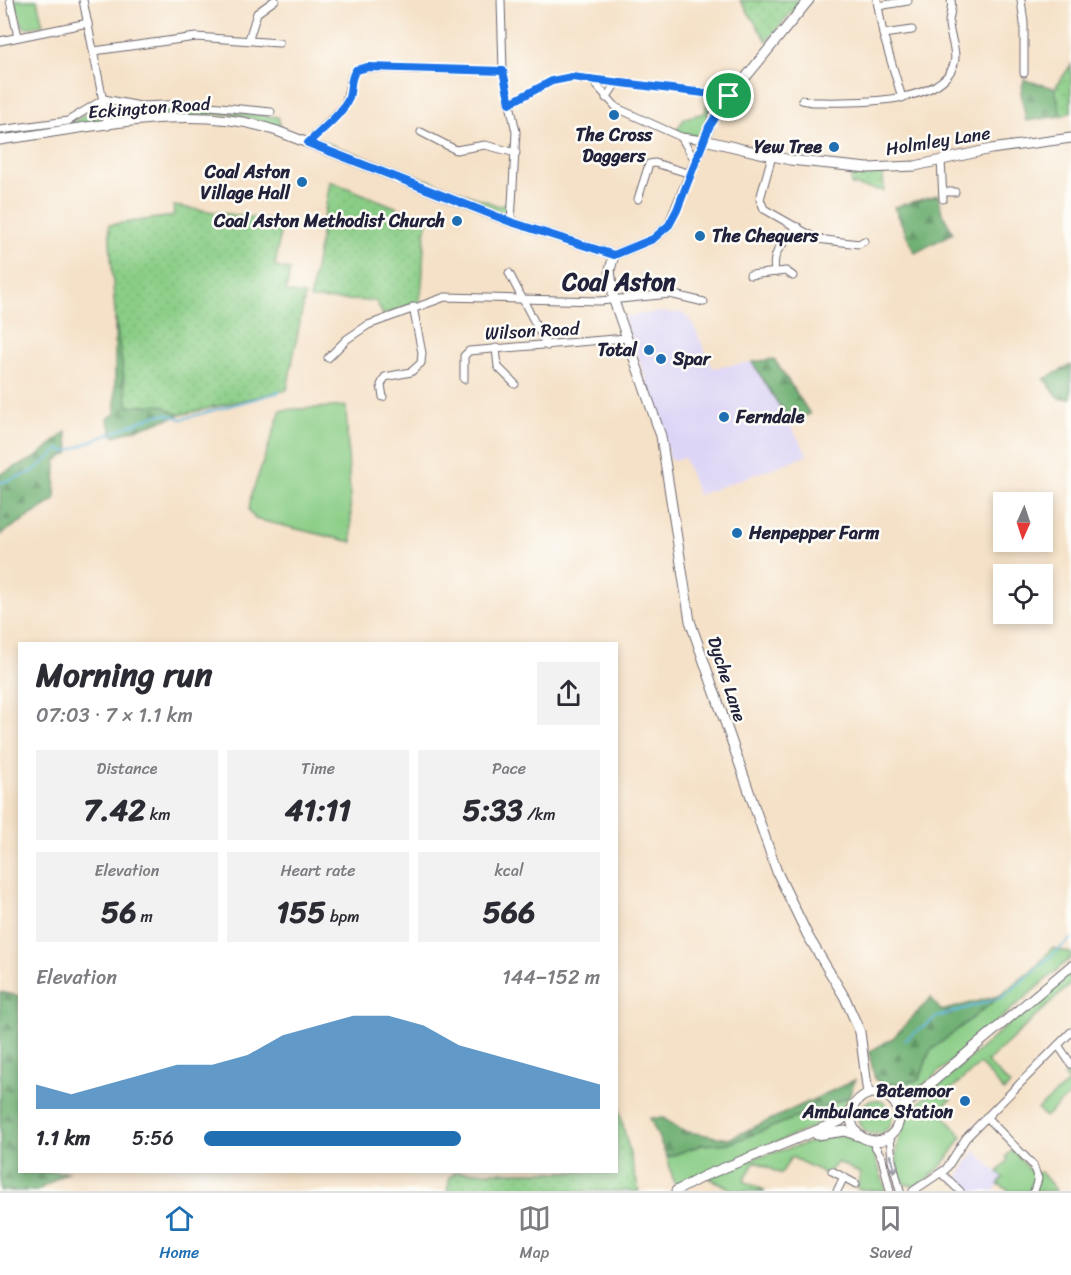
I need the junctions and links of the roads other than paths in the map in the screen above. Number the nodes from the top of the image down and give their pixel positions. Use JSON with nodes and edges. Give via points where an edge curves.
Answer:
{"nodes":[{"id":1,"x":10,"y":0,"type":"edge"},
{"id":2,"x":83,"y":0,"type":"edge"},
{"id":3,"x":275,"y":0,"type":"edge"},
{"id":4,"x":501,"y":0,"type":"edge"},
{"id":5,"x":809,"y":0,"type":"edge"},
{"id":6,"x":1021,"y":0,"type":"edge"},
{"id":7,"x":908,"y":1,"type":"edge"},
{"id":8,"x":955,"y":1,"type":"edge"},
{"id":9,"x":878,"y":3,"type":"edge"},
{"id":10,"x":88,"y":23,"type":"junction"},
{"id":11,"x":912,"y":30,"type":"dead end"},
{"id":12,"x":883,"y":34,"type":"junction"},
{"id":13,"x":18,"y":37,"type":"junction"},
{"id":14,"x":249,"y":39,"type":"junction"},
{"id":15,"x":0,"y":41,"type":"edge"},
{"id":16,"x":279,"y":43,"type":"dead end"},
{"id":17,"x":94,"y":51,"type":"junction"},
{"id":18,"x":503,"y":71,"type":"junction"},
{"id":19,"x":1024,"y":73,"type":"dead end"},
{"id":20,"x":592,"y":80,"type":"junction"},
{"id":21,"x":616,"y":83,"type":"junction"},
{"id":22,"x":729,"y":96,"type":"junction"},
{"id":23,"x":606,"y":98,"type":"junction"},
{"id":24,"x":902,"y":98,"type":"junction"},
{"id":25,"x":104,"y":99,"type":"junction"},
{"id":26,"x":802,"y":100,"type":"dead end"},
{"id":27,"x":510,"y":103,"type":"junction"},
{"id":28,"x":271,"y":112,"type":"dead end"},
{"id":29,"x":108,"y":126,"type":"junction"},
{"id":30,"x":0,"y":130,"type":"edge"},
{"id":31,"x":421,"y":132,"type":"dead end"},
{"id":32,"x":681,"y":137,"type":"junction"},
{"id":33,"x":1071,"y":138,"type":"edge"},
{"id":34,"x":0,"y":140,"type":"edge"},
{"id":35,"x":704,"y":140,"type":"junction"},
{"id":36,"x":308,"y":143,"type":"junction"},
{"id":37,"x":516,"y":153,"type":"junction"},
{"id":38,"x":772,"y":156,"type":"junction"},
{"id":39,"x":941,"y":160,"type":"junction"},
{"id":40,"x":696,"y":162,"type":"junction"},
{"id":41,"x":691,"y":174,"type":"junction"},
{"id":42,"x":955,"y":192,"type":"dead end"},
{"id":43,"x":638,"y":199,"type":"dead end"},
{"id":44,"x":511,"y":222,"type":"junction"},
{"id":45,"x":798,"y":227,"type":"junction"},
{"id":46,"x":847,"y":234,"type":"dead end"},
{"id":47,"x":864,"y":241,"type":"dead end"},
{"id":48,"x":845,"y":242,"type":"junction"},
{"id":49,"x":614,"y":255,"type":"junction"},
{"id":50,"x":775,"y":272,"type":"junction"},
{"id":51,"x":509,"y":273,"type":"dead end"},
{"id":52,"x":750,"y":275,"type":"dead end"},
{"id":53,"x":793,"y":276,"type":"dead end"},
{"id":54,"x":522,"y":298,"type":"junction"},
{"id":55,"x":614,"y":301,"type":"junction"},
{"id":56,"x":704,"y":302,"type":"dead end"},
{"id":57,"x":413,"y":307,"type":"junction"},
{"id":58,"x":627,"y":338,"type":"junction"},
{"id":59,"x":548,"y":346,"type":"junction"},
{"id":60,"x":496,"y":348,"type":"junction"},
{"id":61,"x":328,"y":358,"type":"dead end"},
{"id":62,"x":464,"y":379,"type":"dead end"},
{"id":63,"x":515,"y":384,"type":"dead end"},
{"id":64,"x":383,"y":397,"type":"dead end"},
{"id":65,"x":1071,"y":966,"type":"edge"},
{"id":66,"x":1071,"y":1032,"type":"edge"},
{"id":67,"x":1058,"y":1045,"type":"junction"},
{"id":68,"x":1071,"y":1064,"type":"edge"},
{"id":69,"x":867,"y":1094,"type":"junction"},
{"id":70,"x":899,"y":1110,"type":"junction"},
{"id":71,"x":852,"y":1111,"type":"junction"},
{"id":72,"x":986,"y":1117,"type":"junction"},
{"id":73,"x":860,"y":1137,"type":"junction"},
{"id":74,"x":890,"y":1137,"type":"junction"},
{"id":75,"x":803,"y":1138,"type":"junction"},
{"id":76,"x":872,"y":1141,"type":"junction"},
{"id":77,"x":832,"y":1171,"type":"dead end"},
{"id":78,"x":941,"y":1173,"type":"junction"},
{"id":79,"x":844,"y":1177,"type":"junction"},
{"id":80,"x":856,"y":1184,"type":"dead end"},
{"id":81,"x":676,"y":1191,"type":"edge"},
{"id":82,"x":837,"y":1191,"type":"edge"},
{"id":83,"x":890,"y":1191,"type":"edge"},
{"id":84,"x":900,"y":1191,"type":"edge"},
{"id":85,"x":913,"y":1191,"type":"edge"},
{"id":86,"x":960,"y":1191,"type":"edge"},
{"id":87,"x":1034,"y":1191,"type":"edge"}],
"edges":[{"from":1,"to":13,"type":"street"},
{"from":2,"to":10,"type":"street"},
{"from":3,"to":14,"type":"street","via":[[257,13]]},
{"from":4,"to":18,"type":"street"},
{"from":5,"to":22,"type":"main road"},
{"from":6,"to":19,"type":"street"},
{"from":7,"to":9,"type":"street"},
{"from":8,"to":24,"type":"street","via":[[949,19],[953,66],[944,78],[924,91]]},
{"from":9,"to":12,"type":"street"},
{"from":10,"to":13,"type":"street"},
{"from":10,"to":17,"type":"street"},
{"from":11,"to":12,"type":"street"},
{"from":12,"to":24,"type":"street"},
{"from":13,"to":15,"type":"street"},
{"from":14,"to":16,"type":"street"},
{"from":14,"to":17,"type":"street","via":[[196,37]]},
{"from":17,"to":25,"type":"street"},
{"from":18,"to":27,"type":"street"},
{"from":18,"to":36,"type":"street","via":[[361,68],[352,75],[345,105]]},
{"from":20,"to":21,"type":"street"},
{"from":20,"to":23,"type":"street"},
{"from":20,"to":27,"type":"street","via":[[561,78]]},
{"from":21,"to":22,"type":"street"},
{"from":21,"to":23,"type":"street"},
{"from":22,"to":35,"type":"main road","via":[[714,116]]},
{"from":23,"to":32,"type":"street","via":[[625,112]]},
{"from":24,"to":26,"type":"street"},
{"from":25,"to":28,"type":"street","name":"Eckington Road","via":[[140,106],[190,104]]},
{"from":25,"to":29,"type":"street"},
{"from":25,"to":30,"type":"street","name":"Eckington Road","via":[[68,121]]},
{"from":27,"to":37,"type":"street"},
{"from":29,"to":34,"type":"main road","name":"Eckington Road"},
{"from":29,"to":36,"type":"main road","name":"Eckington Road","via":[[222,118],[257,124]]},
{"from":31,"to":37,"type":"street","via":[[456,150],[485,145]]},
{"from":32,"to":35,"type":"street"},
{"from":32,"to":40,"type":"street"},
{"from":33,"to":39,"type":"main road","name":"Holmley Lane"},
{"from":35,"to":38,"type":"main road","name":"Holmley Lane"},
{"from":35,"to":40,"type":"main road"},
{"from":36,"to":44,"type":"main road","name":"Eckington Road"},
{"from":37,"to":44,"type":"street"},
{"from":38,"to":39,"type":"main road","name":"Holmley Lane","via":[[868,168],[915,166]]},
{"from":38,"to":45,"type":"street","via":[[761,204],[768,213]]},
{"from":39,"to":42,"type":"street","via":[[943,196]]},
{"from":40,"to":41,"type":"main road"},
{"from":41,"to":43,"type":"street","via":[[649,164]]},
{"from":41,"to":49,"type":"main road","via":[[665,229]]},
{"from":44,"to":49,"type":"main road","name":"Eckington Road"},
{"from":45,"to":48,"type":"street","via":[[817,239]]},
{"from":45,"to":50,"type":"street","via":[[776,252]]},
{"from":46,"to":48,"type":"street"},
{"from":47,"to":48,"type":"street"},
{"from":49,"to":55,"type":"main road","name":"Dyche Lane","via":[[610,270]]},
{"from":50,"to":52,"type":"street"},
{"from":50,"to":53,"type":"street","via":[[789,272]]},
{"from":51,"to":54,"type":"street"},
{"from":54,"to":55,"type":"street"},
{"from":54,"to":57,"type":"street","via":[[445,297]]},
{"from":54,"to":59,"type":"street"},
{"from":55,"to":56,"type":"street","via":[[658,294]]},
{"from":55,"to":58,"type":"main road","name":"Dyche Lane"},
{"from":57,"to":61,"type":"street","via":[[357,331]]},
{"from":57,"to":64,"type":"street","via":[[422,363],[411,372],[385,377],[381,385]]},
{"from":58,"to":59,"type":"street","name":"Wilson Road"},
{"from":58,"to":69,"type":"main road","name":"Dyche Lane","via":[[661,436],[690,621],[777,872],[860,1032]]},
{"from":59,"to":60,"type":"street","name":"Wilson Road"},
{"from":60,"to":62,"type":"street","name":"Wilson Road","via":[[466,352]]},
{"from":60,"to":63,"type":"street","via":[[498,367]]},
{"from":65,"to":70,"type":"main road"},
{"from":66,"to":67,"type":"street"},
{"from":67,"to":68,"type":"street"},
{"from":67,"to":72,"type":"street"},
{"from":69,"to":70,"type":"main road","via":[[887,1096]]},
{"from":69,"to":71,"type":"main road"},
{"from":70,"to":74,"type":"main road","via":[[898,1127]]},
{"from":71,"to":73,"type":"main road","via":[[851,1119]]},
{"from":71,"to":75,"type":"main road"},
{"from":72,"to":78,"type":"street"},
{"from":72,"to":87,"type":"street","via":[[1033,1165],[1038,1179]]},
{"from":73,"to":75,"type":"main road","via":[[845,1131]]},
{"from":73,"to":76,"type":"main road"},
{"from":74,"to":76,"type":"main road"},
{"from":74,"to":84,"type":"street","one_way":true},
{"from":75,"to":81,"type":"main road","via":[[747,1157]]},
{"from":76,"to":83,"type":"street","via":[[882,1158]]},
{"from":77,"to":79,"type":"street"},
{"from":78,"to":85,"type":"street"},
{"from":78,"to":86,"type":"street"},
{"from":79,"to":80,"type":"street"},
{"from":79,"to":82,"type":"street"}]}
